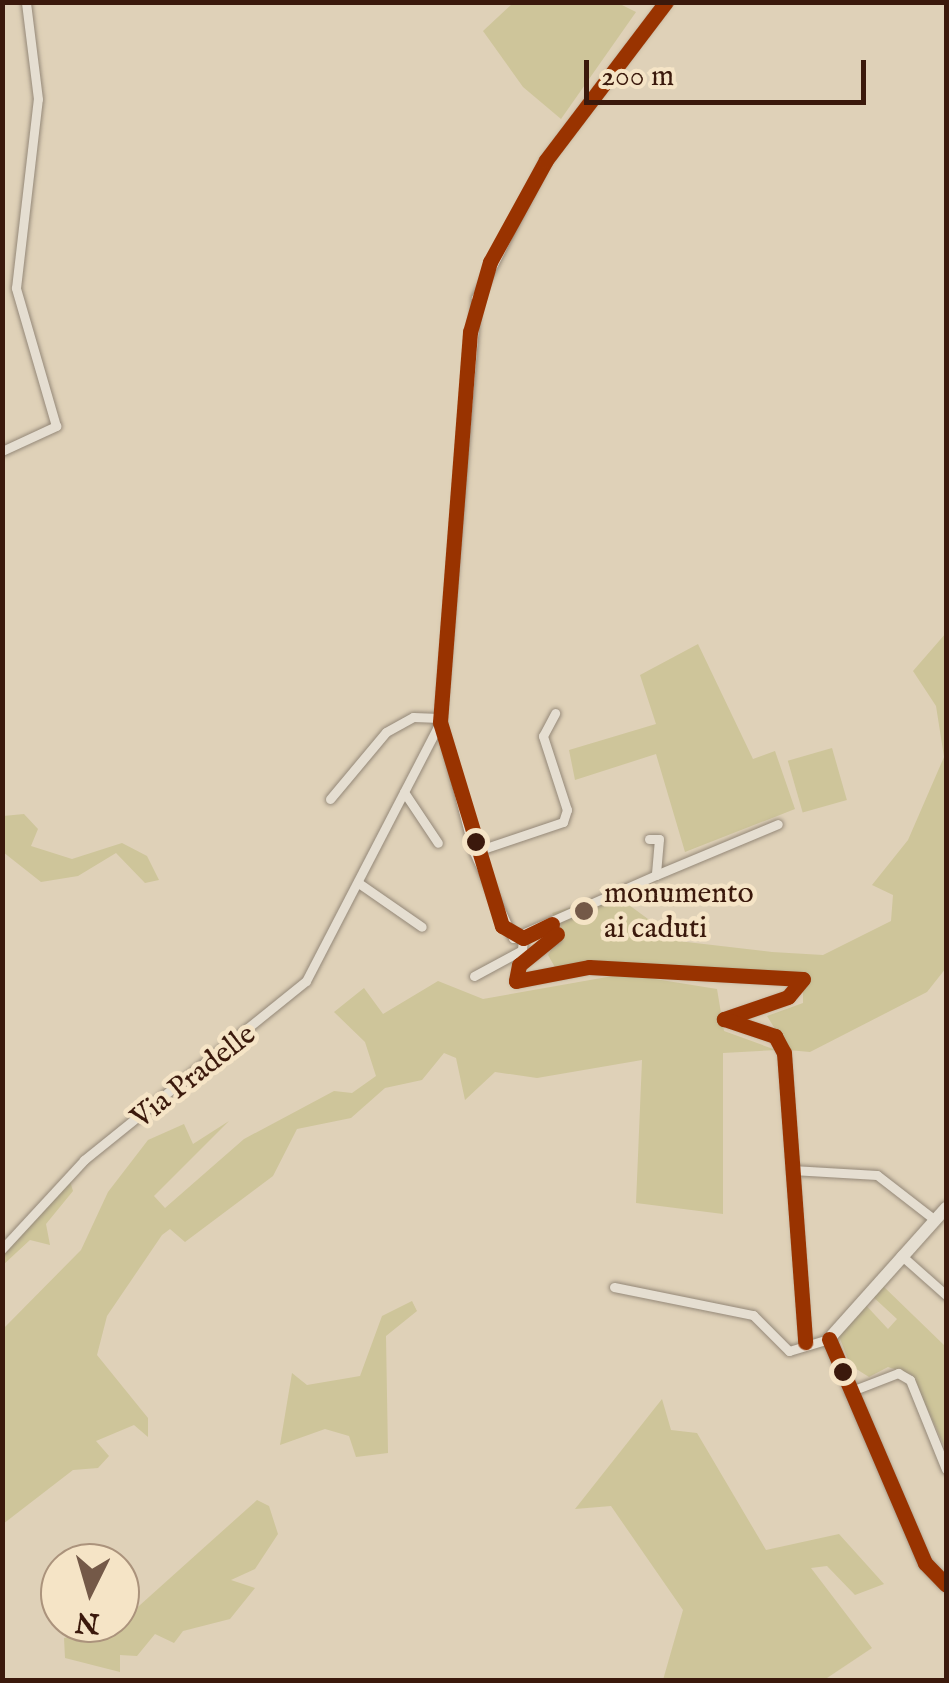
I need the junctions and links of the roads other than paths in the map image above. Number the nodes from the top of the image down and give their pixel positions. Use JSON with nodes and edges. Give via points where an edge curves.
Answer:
{"nodes":[{"id":1,"x":26,"y":2,"type":"edge"},
{"id":2,"x":666,"y":2,"type":"edge"},
{"id":3,"x":2,"y":451,"type":"edge"},
{"id":4,"x":555,"y":713,"type":"dead end"},
{"id":5,"x":440,"y":720,"type":"junction"},
{"id":6,"x":404,"y":792,"type":"junction"},
{"id":7,"x":330,"y":799,"type":"dead end"},
{"id":8,"x":778,"y":824,"type":"dead end"},
{"id":9,"x":648,"y":839,"type":"dead end"},
{"id":10,"x":438,"y":844,"type":"dead end"},
{"id":11,"x":474,"y":852,"type":"junction"},
{"id":12,"x":656,"y":876,"type":"junction"},
{"id":13,"x":360,"y":884,"type":"junction"},
{"id":14,"x":552,"y":924,"type":"junction"},
{"id":15,"x":422,"y":927,"type":"dead end"},
{"id":16,"x":523,"y":938,"type":"junction"},
{"id":17,"x":474,"y":976,"type":"dead end"},
{"id":18,"x":792,"y":1170,"type":"junction"},
{"id":19,"x":946,"y":1208,"type":"edge"},
{"id":20,"x":936,"y":1220,"type":"junction"},
{"id":21,"x":2,"y":1249,"type":"edge"},
{"id":22,"x":902,"y":1255,"type":"junction"},
{"id":23,"x":614,"y":1287,"type":"dead end"},
{"id":24,"x":946,"y":1295,"type":"edge"},
{"id":25,"x":828,"y":1339,"type":"junction"},
{"id":26,"x":805,"y":1342,"type":"junction"},
{"id":27,"x":849,"y":1392,"type":"junction"},
{"id":28,"x":946,"y":1468,"type":"edge"},
{"id":29,"x":946,"y":1585,"type":"edge"}],
"edges":[{"from":1,"to":3,"type":"street","via":[[38,99],[16,288],[56,426]]},
{"from":2,"to":5,"type":"street","via":[[546,160],[476,298]]},
{"from":4,"to":11,"type":"street","via":[[543,736],[567,810],[563,822]]},
{"from":5,"to":6,"type":"street","name":"Via Pradelle"},
{"from":5,"to":7,"type":"street","via":[[413,717],[386,732]]},
{"from":5,"to":11,"type":"street"},
{"from":6,"to":10,"type":"street"},
{"from":6,"to":13,"type":"street","name":"Via Pradelle"},
{"from":8,"to":12,"type":"street"},
{"from":9,"to":12,"type":"street","via":[[659,839]]},
{"from":11,"to":16,"type":"street","via":[[502,926]]},
{"from":12,"to":14,"type":"street"},
{"from":13,"to":15,"type":"street"},
{"from":13,"to":21,"type":"street","name":"Via Pradelle","via":[[294,994],[84,1160]]},
{"from":14,"to":16,"type":"street"},
{"from":14,"to":18,"type":"street","via":[[556,938],[519,964],[516,982],[589,967],[803,979],[788,997],[724,1020],[775,1036],[784,1053]]},
{"from":16,"to":17,"type":"street","via":[[522,950]]},
{"from":18,"to":20,"type":"street","via":[[877,1175]]},
{"from":18,"to":26,"type":"street"},
{"from":19,"to":20,"type":"street"},
{"from":20,"to":22,"type":"street"},
{"from":22,"to":24,"type":"street"},
{"from":22,"to":25,"type":"street"},
{"from":23,"to":26,"type":"street","via":[[753,1314],[789,1351]]},
{"from":25,"to":26,"type":"street"},
{"from":25,"to":27,"type":"street"},
{"from":27,"to":28,"type":"street","via":[[898,1374],[910,1380]]},
{"from":27,"to":29,"type":"street","via":[[925,1563]]}]}
